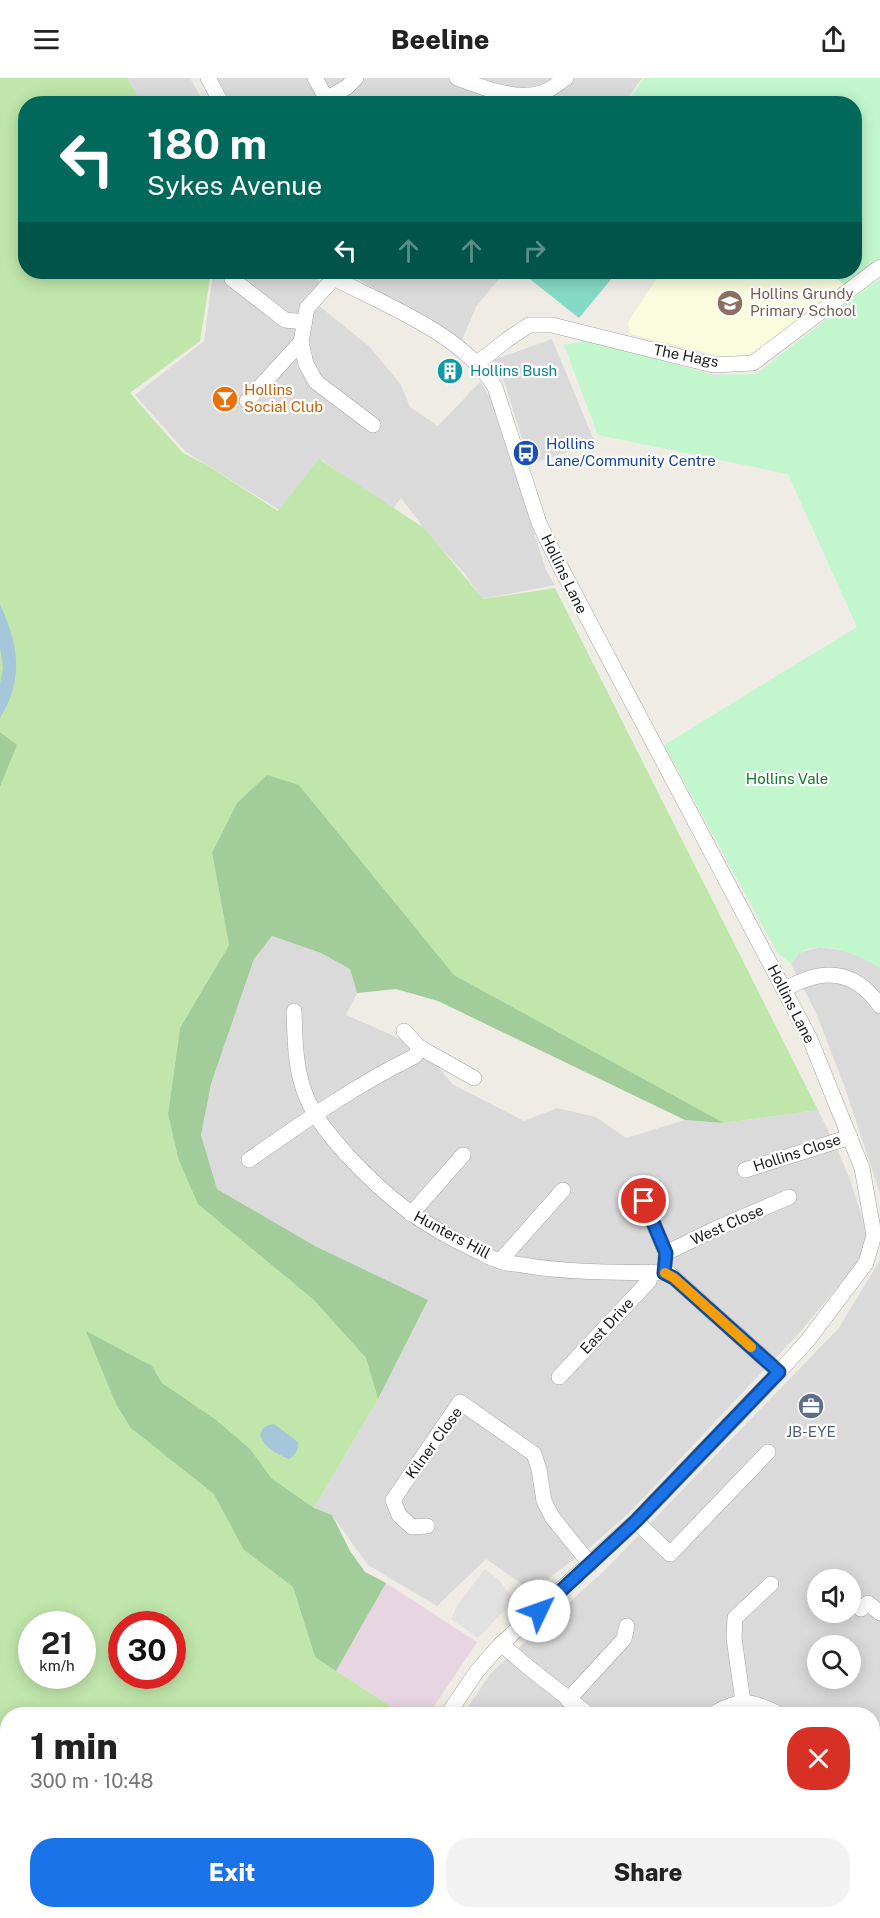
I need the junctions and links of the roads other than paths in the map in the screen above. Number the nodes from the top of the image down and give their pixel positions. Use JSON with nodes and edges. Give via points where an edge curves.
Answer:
{"nodes":[{"id":1,"x":208,"y":78,"type":"edge"},
{"id":2,"x":315,"y":78,"type":"edge"},
{"id":3,"x":356,"y":78,"type":"edge"},
{"id":4,"x":566,"y":78,"type":"edge"},
{"id":5,"x":461,"y":79,"type":"edge"},
{"id":6,"x":218,"y":96,"type":"edge"},
{"id":7,"x":320,"y":96,"type":"edge"},
{"id":8,"x":331,"y":96,"type":"edge"},
{"id":9,"x":521,"y":96,"type":"edge"},
{"id":10,"x":540,"y":96,"type":"edge"},
{"id":11,"x":880,"y":267,"type":"edge"},
{"id":12,"x":232,"y":279,"type":"dead end"},
{"id":13,"x":327,"y":279,"type":"edge"},
{"id":14,"x":337,"y":279,"type":"edge"},
{"id":15,"x":304,"y":322,"type":"junction"},
{"id":16,"x":301,"y":342,"type":"junction"},
{"id":17,"x":476,"y":364,"type":"junction"},
{"id":18,"x":248,"y":401,"type":"dead end"},
{"id":19,"x":373,"y":424,"type":"dead end"},
{"id":20,"x":784,"y":990,"type":"junction"},
{"id":21,"x":880,"y":1006,"type":"edge"},
{"id":22,"x":294,"y":1011,"type":"dead end"},
{"id":23,"x":404,"y":1031,"type":"dead end"},
{"id":24,"x":419,"y":1047,"type":"junction"},
{"id":25,"x":474,"y":1078,"type":"dead end"},
{"id":26,"x":315,"y":1114,"type":"junction"},
{"id":27,"x":850,"y":1137,"type":"junction"},
{"id":28,"x":463,"y":1155,"type":"dead end"},
{"id":29,"x":249,"y":1160,"type":"dead end"},
{"id":30,"x":745,"y":1170,"type":"dead end"},
{"id":31,"x":563,"y":1190,"type":"dead end"},
{"id":32,"x":789,"y":1197,"type":"dead end"},
{"id":33,"x":644,"y":1201,"type":"dead end"},
{"id":34,"x":411,"y":1214,"type":"junction"},
{"id":35,"x":666,"y":1253,"type":"junction"},
{"id":36,"x":500,"y":1261,"type":"junction"},
{"id":37,"x":657,"y":1273,"type":"junction"},
{"id":38,"x":779,"y":1372,"type":"junction"},
{"id":39,"x":560,"y":1377,"type":"dead end"},
{"id":40,"x":768,"y":1452,"type":"dead end"},
{"id":41,"x":636,"y":1521,"type":"junction"},
{"id":42,"x":427,"y":1526,"type":"dead end"},
{"id":43,"x":590,"y":1564,"type":"junction"},
{"id":44,"x":771,"y":1584,"type":"dead end"},
{"id":45,"x":861,"y":1609,"type":"dead end"},
{"id":46,"x":880,"y":1613,"type":"edge"},
{"id":47,"x":627,"y":1626,"type":"dead end"},
{"id":48,"x":501,"y":1644,"type":"junction"},
{"id":49,"x":568,"y":1700,"type":"junction"},
{"id":50,"x":742,"y":1702,"type":"junction"},
{"id":51,"x":453,"y":1707,"type":"edge"},
{"id":52,"x":578,"y":1707,"type":"edge"},
{"id":53,"x":728,"y":1707,"type":"edge"},
{"id":54,"x":764,"y":1707,"type":"edge"}],
"edges":[{"from":1,"to":6,"type":"street"},
{"from":2,"to":7,"type":"street"},
{"from":3,"to":8,"type":"street"},
{"from":4,"to":10,"type":"street"},
{"from":5,"to":9,"type":"street"},
{"from":11,"to":17,"type":"street","name":"The Hags","via":[[753,363],[713,365],[552,325],[529,325]]},
{"from":12,"to":15,"type":"street","via":[[285,320]]},
{"from":13,"to":15,"type":"street","via":[[307,308]]},
{"from":14,"to":17,"type":"street","name":"Hollins Lane","via":[[435,332]]},
{"from":15,"to":16,"type":"street"},
{"from":16,"to":18,"type":"street"},
{"from":16,"to":19,"type":"street","via":[[306,364],[316,382]]},
{"from":17,"to":20,"type":"street","name":"Hollins Lane","via":[[495,387],[539,523],[561,568]]},
{"from":20,"to":21,"type":"street","via":[[812,976],[832,975],[862,985]]},
{"from":20,"to":27,"type":"street","name":"Hollins Lane","via":[[810,1039]]},
{"from":22,"to":26,"type":"street","name":"Hunters Hill","via":[[300,1075]]},
{"from":23,"to":24,"type":"street"},
{"from":24,"to":25,"type":"street"},
{"from":24,"to":26,"type":"street","via":[[415,1056]]},
{"from":26,"to":29,"type":"street"},
{"from":26,"to":34,"type":"street","name":"Hunters Hill","via":[[357,1165]]},
{"from":27,"to":30,"type":"street","name":"Hollins Close"},
{"from":27,"to":38,"type":"street","name":"Hollins Lane","via":[[862,1168],[874,1235],[866,1263]]},
{"from":28,"to":34,"type":"street"},
{"from":31,"to":36,"type":"street"},
{"from":32,"to":35,"type":"street","name":"West Close"},
{"from":33,"to":35,"type":"street"},
{"from":34,"to":36,"type":"street","name":"Hunters Hill"},
{"from":35,"to":37,"type":"street"},
{"from":36,"to":37,"type":"street","name":"Hunters Hill","via":[[549,1270]]},
{"from":37,"to":38,"type":"street","via":[[674,1278]]},
{"from":37,"to":39,"type":"street","name":"East Drive"},
{"from":38,"to":41,"type":"street","name":"Hollins Lane"},
{"from":40,"to":41,"type":"street","via":[[670,1554]]},
{"from":41,"to":43,"type":"street","name":"Hollins Lane"},
{"from":42,"to":43,"type":"street","name":"Kilner Close","via":[[412,1527],[399,1515],[393,1500],[460,1402],[534,1454],[544,1501],[552,1517]]},
{"from":43,"to":48,"type":"street","name":"Hollins Lane"},
{"from":44,"to":50,"type":"street","via":[[735,1618]]},
{"from":45,"to":46,"type":"street","via":[[868,1603]]},
{"from":47,"to":49,"type":"street","via":[[624,1639]]},
{"from":48,"to":49,"type":"street"},
{"from":48,"to":51,"type":"street","name":"Hollins Lane"},
{"from":49,"to":52,"type":"street"},
{"from":50,"to":53,"type":"street"},
{"from":50,"to":54,"type":"street"}]}
